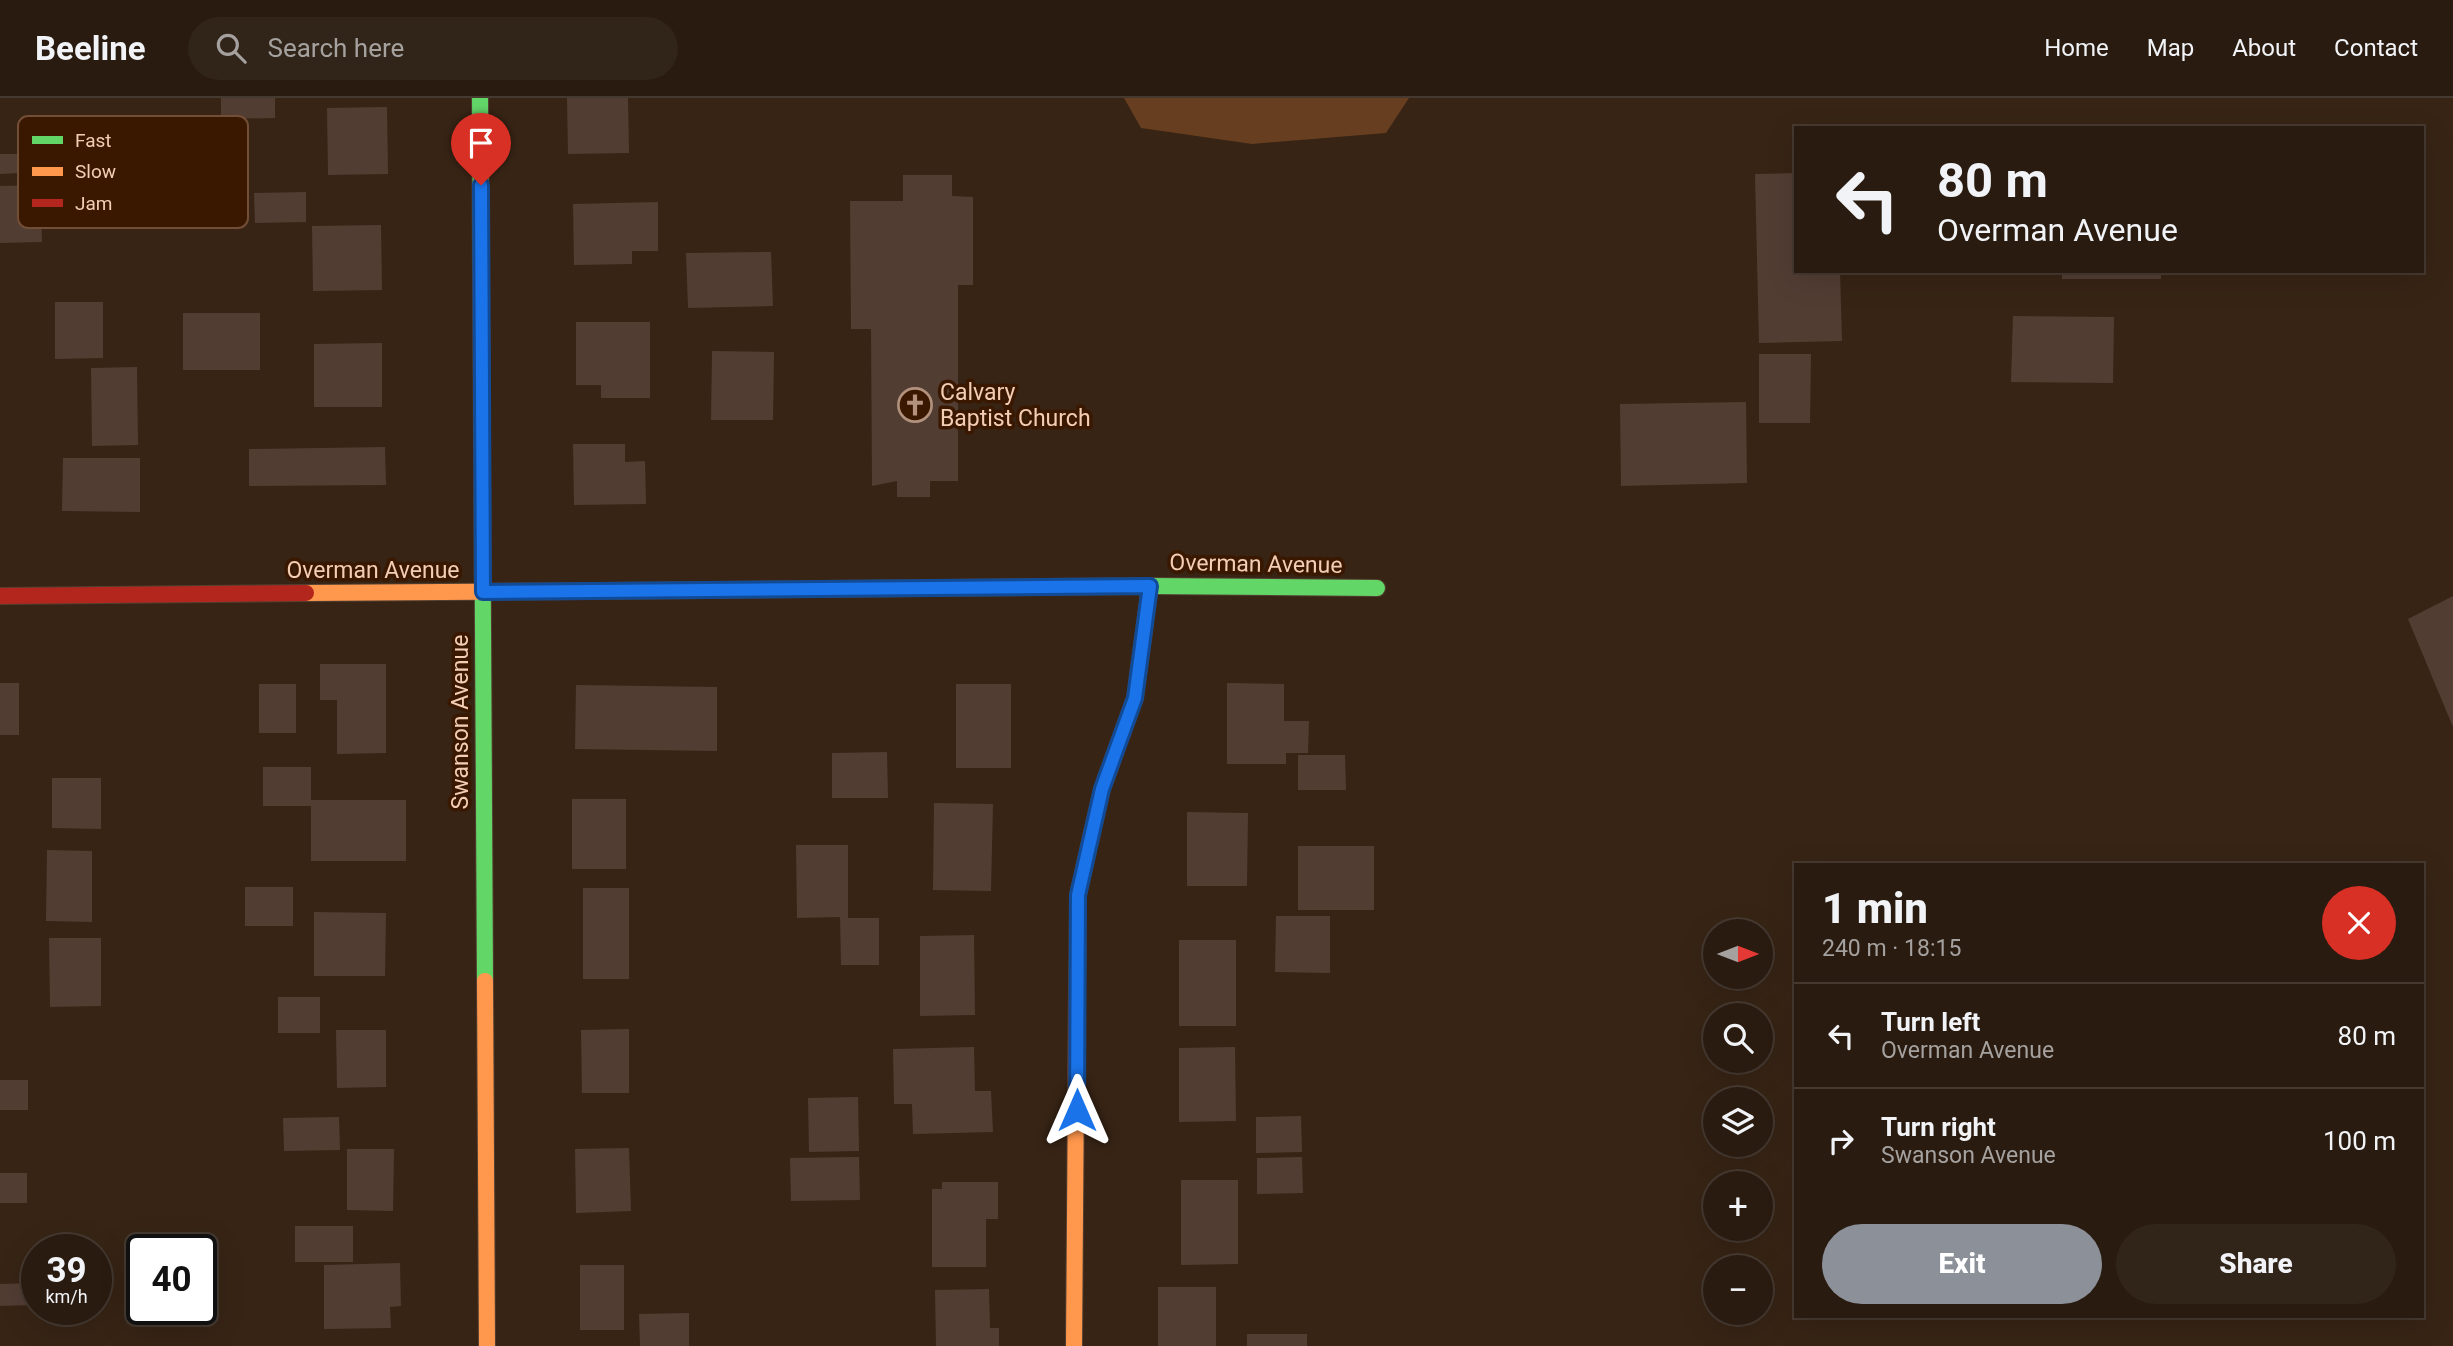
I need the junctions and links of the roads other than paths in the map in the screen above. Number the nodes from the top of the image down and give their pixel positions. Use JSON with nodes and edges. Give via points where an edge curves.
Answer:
{"nodes":[{"id":1,"x":480,"y":98,"type":"edge"},
{"id":2,"x":1150,"y":586,"type":"junction"},
{"id":3,"x":1377,"y":588,"type":"dead end"},
{"id":4,"x":483,"y":592,"type":"junction"},
{"id":5,"x":0,"y":596,"type":"edge"},
{"id":6,"x":487,"y":1346,"type":"edge"},
{"id":7,"x":1074,"y":1346,"type":"edge"}],
"edges":[{"from":1,"to":4,"type":"street","name":"Swanson Avenue"},
{"from":2,"to":3,"type":"street","name":"Overman Avenue"},
{"from":2,"to":4,"type":"street","name":"Overman Avenue"},
{"from":2,"to":7,"type":"street","via":[[1135,698],[1102,789],[1078,895]]},
{"from":4,"to":5,"type":"street","name":"Overman Avenue"},
{"from":4,"to":6,"type":"street","name":"Swanson Avenue"}]}
